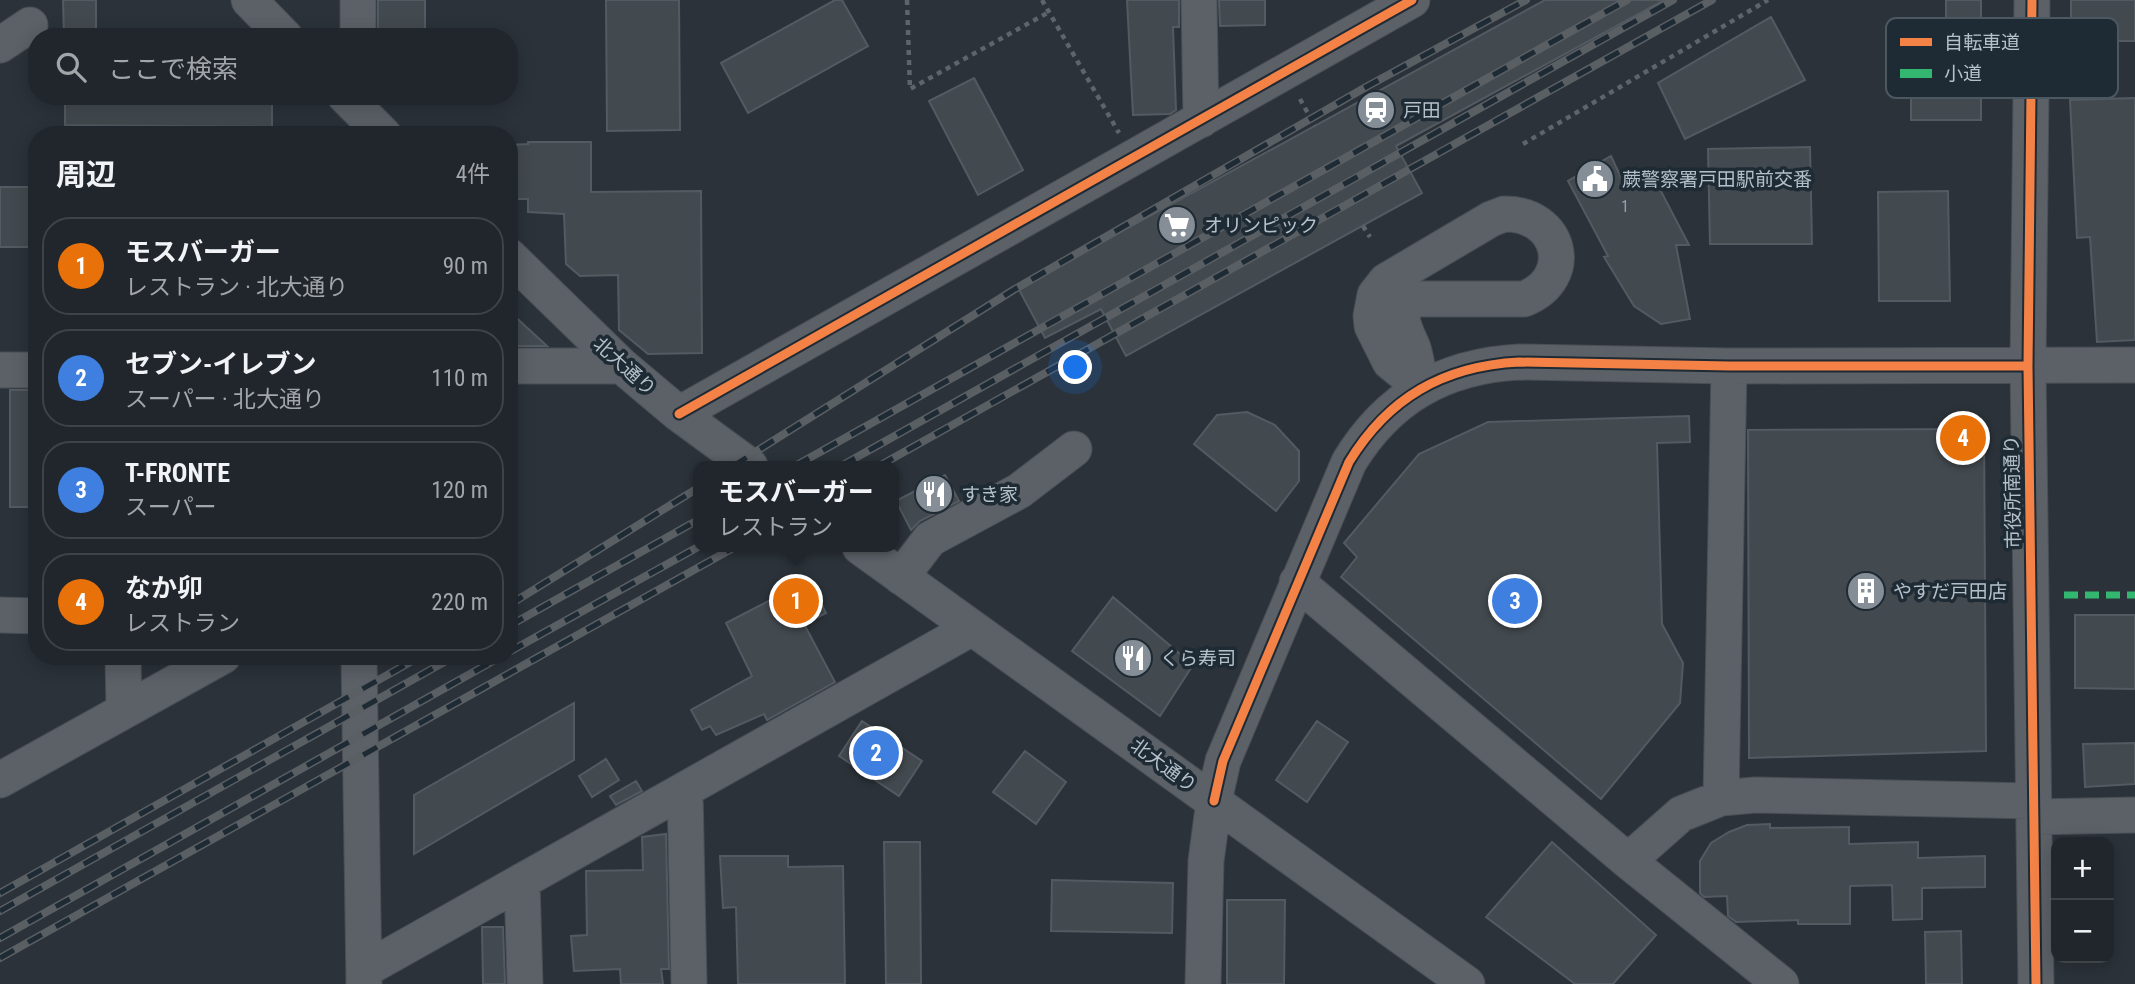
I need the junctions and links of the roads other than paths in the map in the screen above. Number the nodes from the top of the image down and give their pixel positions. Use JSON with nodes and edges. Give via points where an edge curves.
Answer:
{"nodes":[{"id":1,"x":249,"y":0,"type":"edge"},
{"id":2,"x":358,"y":0,"type":"edge"},
{"id":3,"x":1199,"y":0,"type":"edge"},
{"id":4,"x":1412,"y":0,"type":"edge"},
{"id":5,"x":2032,"y":0,"type":"edge"},
{"id":6,"x":2032,"y":18,"type":"edge"},
{"id":7,"x":30,"y":25,"type":"dead end"},
{"id":8,"x":276,"y":28,"type":"edge"},
{"id":9,"x":358,"y":28,"type":"edge"},
{"id":10,"x":0,"y":45,"type":"edge"},
{"id":11,"x":2031,"y":98,"type":"edge"},
{"id":12,"x":355,"y":109,"type":"edge"},
{"id":13,"x":1201,"y":120,"type":"junction"},
{"id":14,"x":374,"y":126,"type":"edge"},
{"id":15,"x":518,"y":265,"type":"edge"},
{"id":16,"x":2135,"y":365,"type":"edge"},
{"id":17,"x":518,"y":366,"type":"edge"},
{"id":18,"x":622,"y":366,"type":"junction"},
{"id":19,"x":1729,"y":366,"type":"junction"},
{"id":20,"x":2028,"y":366,"type":"junction"},
{"id":21,"x":0,"y":369,"type":"edge"},
{"id":22,"x":28,"y":370,"type":"edge"},
{"id":23,"x":1421,"y":387,"type":"junction"},
{"id":24,"x":678,"y":414,"type":"junction"},
{"id":25,"x":1074,"y":449,"type":"dead end"},
{"id":26,"x":743,"y":461,"type":"edge"},
{"id":27,"x":867,"y":552,"type":"edge"},
{"id":28,"x":901,"y":577,"type":"junction"},
{"id":29,"x":1297,"y":582,"type":"junction"},
{"id":30,"x":0,"y":615,"type":"edge"},
{"id":31,"x":28,"y":616,"type":"edge"},
{"id":32,"x":972,"y":628,"type":"junction"},
{"id":33,"x":123,"y":665,"type":"edge"},
{"id":34,"x":207,"y":665,"type":"edge"},
{"id":35,"x":359,"y":665,"type":"edge"},
{"id":36,"x":124,"y":712,"type":"junction"},
{"id":37,"x":0,"y":780,"type":"edge"},
{"id":38,"x":685,"y":790,"type":"junction"},
{"id":39,"x":1721,"y":798,"type":"junction"},
{"id":40,"x":1214,"y":801,"type":"junction"},
{"id":41,"x":2033,"y":809,"type":"junction"},
{"id":42,"x":2135,"y":815,"type":"edge"},
{"id":43,"x":1628,"y":861,"type":"junction"},
{"id":44,"x":522,"y":881,"type":"junction"},
{"id":45,"x":364,"y":977,"type":"edge"},
{"id":46,"x":525,"y":984,"type":"edge"},
{"id":47,"x":689,"y":984,"type":"edge"},
{"id":48,"x":1203,"y":984,"type":"edge"},
{"id":49,"x":1467,"y":984,"type":"edge"},
{"id":50,"x":1781,"y":984,"type":"edge"},
{"id":51,"x":2036,"y":984,"type":"edge"}],
"edges":[{"from":1,"to":8,"type":"street"},
{"from":2,"to":9,"type":"street"},
{"from":3,"to":13,"type":"street"},
{"from":4,"to":13,"type":"street"},
{"from":5,"to":6,"type":"street","name":"市役所南通り"},
{"from":7,"to":10,"type":"street"},
{"from":11,"to":20,"type":"street","name":"市役所南通り"},
{"from":12,"to":14,"type":"street"},
{"from":13,"to":24,"type":"street"},
{"from":15,"to":18,"type":"street","name":"北大通り"},
{"from":16,"to":20,"type":"street"},
{"from":17,"to":18,"type":"street"},
{"from":18,"to":24,"type":"street","name":"北大通り"},
{"from":19,"to":20,"type":"street"},
{"from":19,"to":23,"type":"street","via":[[1490,364]]},
{"from":19,"to":39,"type":"street"},
{"from":20,"to":41,"type":"street","name":"市役所南通り"},
{"from":21,"to":22,"type":"street"},
{"from":23,"to":23,"type":"street","via":[[1390,362],[1372,326],[1380,287],[1491,219],[1504,214],[1533,219],[1549,234],[1556,256],[1547,284],[1536,294],[1524,299],[1420,299],[1405,308],[1402,321]]},
{"from":23,"to":29,"type":"street","via":[[1360,443]]},
{"from":24,"to":26,"type":"street","name":"北大通り"},
{"from":25,"to":28,"type":"street","via":[[1019,491],[930,539]]},
{"from":27,"to":28,"type":"street","name":"北大通り"},
{"from":28,"to":32,"type":"street","name":"北大通り"},
{"from":29,"to":40,"type":"street","via":[[1223,761]]},
{"from":29,"to":43,"type":"street"},
{"from":30,"to":31,"type":"street"},
{"from":32,"to":38,"type":"street"},
{"from":32,"to":40,"type":"street","name":"北大通り"},
{"from":33,"to":36,"type":"street"},
{"from":34,"to":36,"type":"street"},
{"from":35,"to":45,"type":"street"},
{"from":36,"to":37,"type":"street"},
{"from":38,"to":44,"type":"street"},
{"from":38,"to":47,"type":"street"},
{"from":39,"to":41,"type":"street","via":[[1755,795]]},
{"from":39,"to":43,"type":"street","via":[[1681,814]]},
{"from":40,"to":48,"type":"street","via":[[1204,884]]},
{"from":40,"to":49,"type":"street","name":"北大通り"},
{"from":41,"to":42,"type":"street"},
{"from":41,"to":51,"type":"street","name":"市役所南通り"},
{"from":43,"to":50,"type":"street"},
{"from":44,"to":45,"type":"street"},
{"from":44,"to":46,"type":"street"}]}
